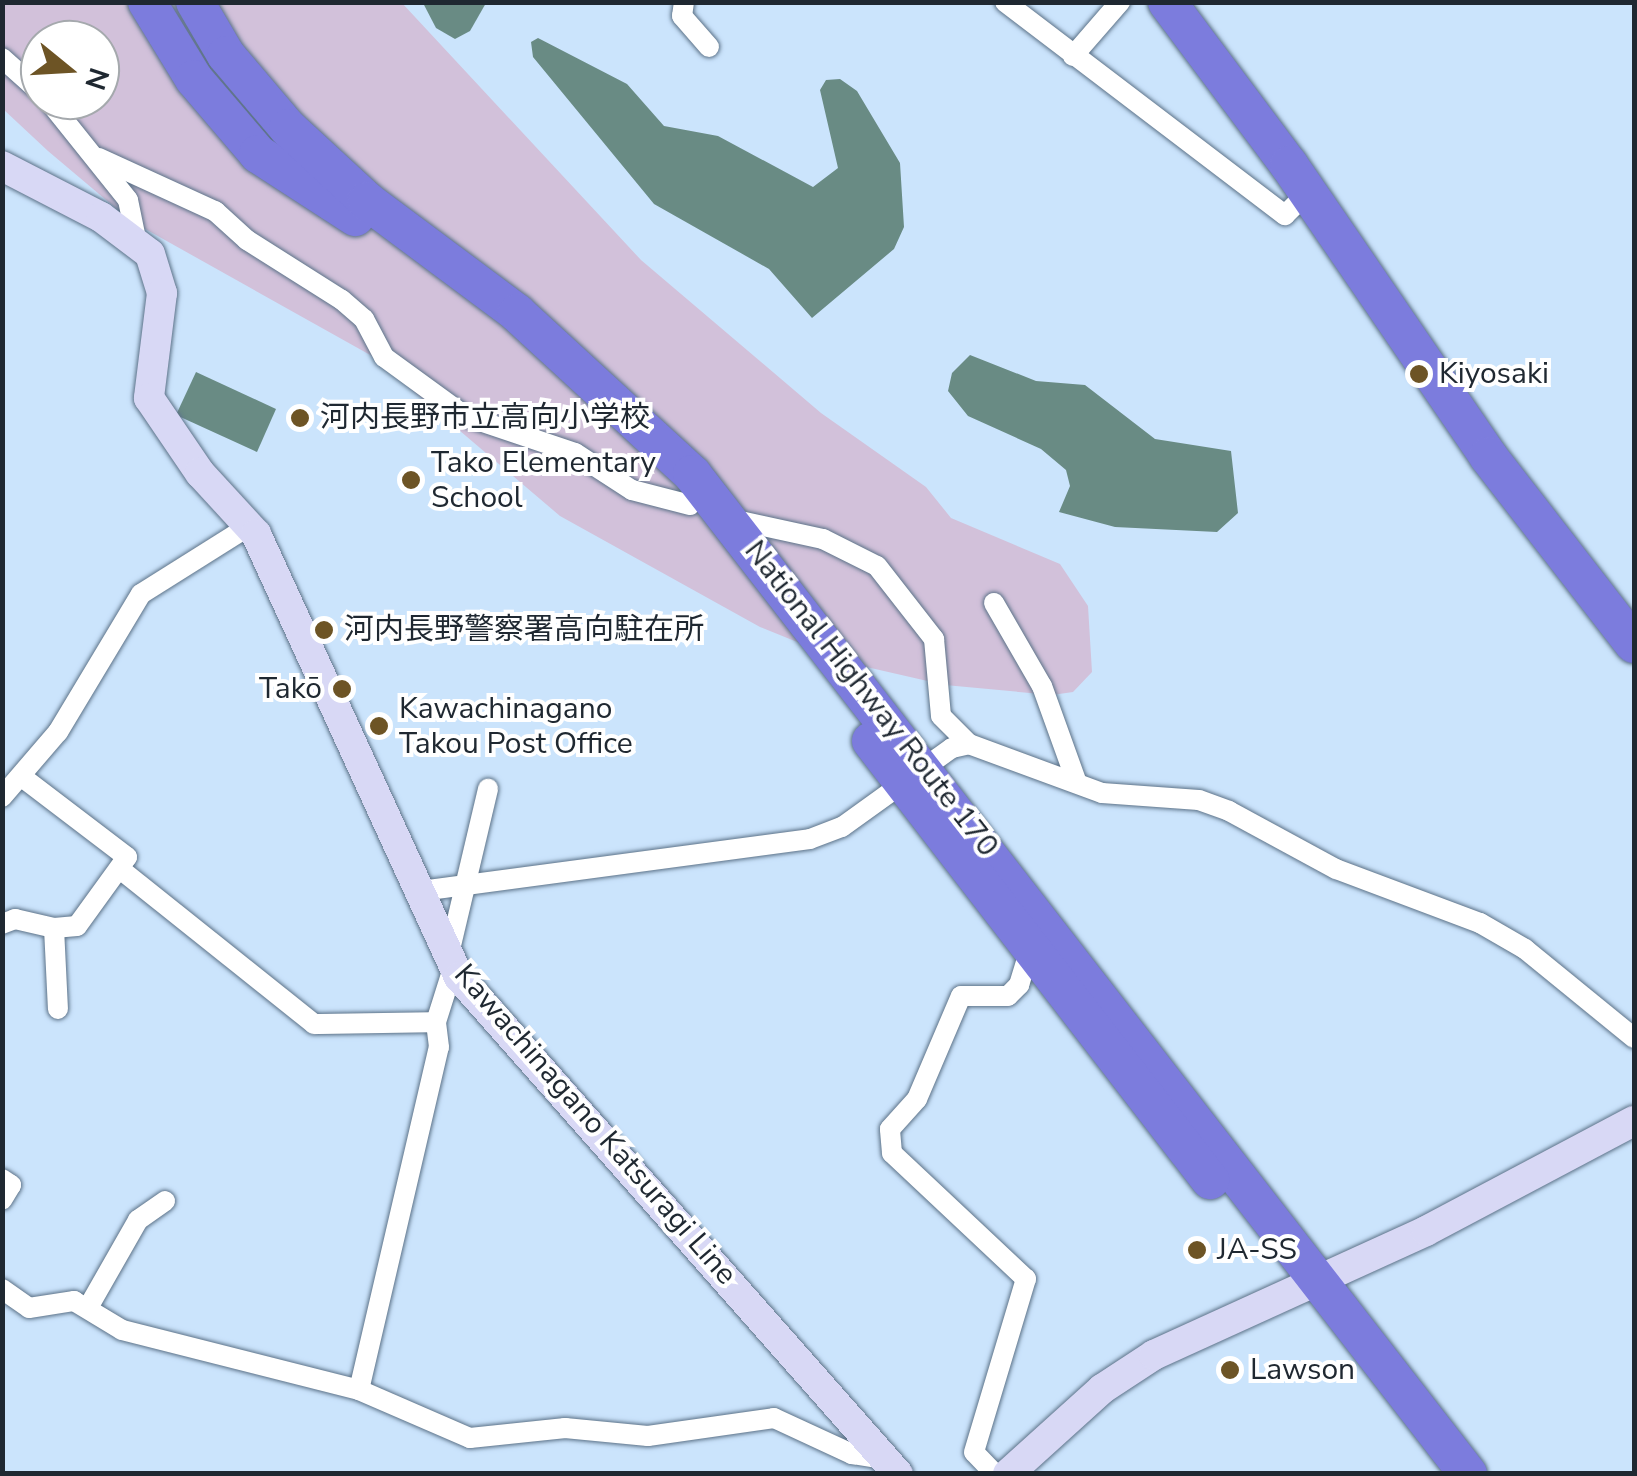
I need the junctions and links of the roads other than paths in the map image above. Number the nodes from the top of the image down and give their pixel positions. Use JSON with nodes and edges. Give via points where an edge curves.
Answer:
{"nodes":[{"id":1,"x":147,"y":2,"type":"edge"},
{"id":2,"x":169,"y":2,"type":"edge"},
{"id":3,"x":195,"y":2,"type":"edge"},
{"id":4,"x":220,"y":2,"type":"edge"},
{"id":5,"x":684,"y":2,"type":"edge"},
{"id":6,"x":1006,"y":2,"type":"edge"},
{"id":7,"x":1167,"y":2,"type":"edge"},
{"id":8,"x":1118,"y":3,"type":"edge"},
{"id":9,"x":710,"y":47,"type":"dead end"},
{"id":10,"x":1073,"y":56,"type":"junction"},
{"id":11,"x":66,"y":120,"type":"edge"},
{"id":12,"x":99,"y":158,"type":"junction"},
{"id":13,"x":2,"y":166,"type":"edge"},
{"id":14,"x":1306,"y":194,"type":"junction"},
{"id":15,"x":362,"y":209,"type":"junction"},
{"id":16,"x":137,"y":244,"type":"junction"},
{"id":17,"x":690,"y":505,"type":"junction"},
{"id":18,"x":729,"y":518,"type":"junction"},
{"id":19,"x":249,"y":526,"type":"junction"},
{"id":20,"x":994,"y":603,"type":"dead end"},
{"id":21,"x":1634,"y":644,"type":"edge"},
{"id":22,"x":969,"y":744,"type":"junction"},
{"id":23,"x":22,"y":777,"type":"junction"},
{"id":24,"x":916,"y":778,"type":"junction"},
{"id":25,"x":1077,"y":783,"type":"junction"},
{"id":26,"x":488,"y":789,"type":"dead end"},
{"id":27,"x":2,"y":797,"type":"edge"},
{"id":28,"x":120,"y":869,"type":"junction"},
{"id":29,"x":467,"y":885,"type":"junction"},
{"id":30,"x":421,"y":891,"type":"junction"},
{"id":31,"x":2,"y":924,"type":"edge"},
{"id":32,"x":54,"y":928,"type":"junction"},
{"id":33,"x":1030,"y":948,"type":"junction"},
{"id":34,"x":452,"y":959,"type":"junction"},
{"id":35,"x":58,"y":1008,"type":"dead end"},
{"id":36,"x":436,"y":1022,"type":"junction"},
{"id":37,"x":1634,"y":1038,"type":"edge"},
{"id":38,"x":1634,"y":1121,"type":"edge"},
{"id":39,"x":2,"y":1179,"type":"edge"},
{"id":40,"x":2,"y":1200,"type":"edge"},
{"id":41,"x":166,"y":1201,"type":"dead end"},
{"id":42,"x":1307,"y":1283,"type":"junction"},
{"id":43,"x":2,"y":1289,"type":"edge"},
{"id":44,"x":89,"y":1306,"type":"junction"},
{"id":45,"x":359,"y":1390,"type":"junction"},
{"id":46,"x":892,"y":1466,"type":"edge"},
{"id":47,"x":995,"y":1474,"type":"edge"},
{"id":48,"x":1008,"y":1474,"type":"edge"},
{"id":49,"x":1439,"y":1474,"type":"edge"},
{"id":50,"x":1468,"y":1474,"type":"edge"}],
"edges":[{"from":1,"to":15,"type":"highway","via":[[194,79],[258,154]]},
{"from":2,"to":15,"type":"highway","name":"National Highway Route 170","via":[[212,68],[274,140]]},
{"from":3,"to":15,"type":"highway","name":"National Highway Route 170","via":[[226,54]]},
{"from":4,"to":15,"type":"highway"},
{"from":5,"to":9,"type":"street","via":[[682,16]]},
{"from":6,"to":10,"type":"street"},
{"from":7,"to":14,"type":"highway"},
{"from":8,"to":10,"type":"street"},
{"from":10,"to":14,"type":"street","via":[[1285,215]]},
{"from":11,"to":12,"type":"street"},
{"from":12,"to":16,"type":"street","via":[[128,200]]},
{"from":12,"to":17,"type":"street","via":[[215,211],[247,240],[342,300],[364,319],[384,357],[465,416],[575,453],[632,490]]},
{"from":13,"to":16,"type":"main road"},
{"from":14,"to":21,"type":"highway","via":[[1488,456]]},
{"from":15,"to":17,"type":"highway","name":"National Highway Route 170","via":[[564,381]]},
{"from":15,"to":18,"type":"highway","name":"National Highway Route 170","via":[[517,313],[620,402]]},
{"from":16,"to":19,"type":"main road","name":"Kawachinagano Katsuragi Line","via":[[150,254],[162,293],[149,398],[200,474]]},
{"from":17,"to":24,"type":"highway","name":"National Highway Route 170"},
{"from":18,"to":22,"type":"street","via":[[823,539],[877,566],[934,639],[941,716]]},
{"from":18,"to":24,"type":"highway","name":"National Highway Route 170"},
{"from":19,"to":23,"type":"street","via":[[141,594],[58,732]]},
{"from":19,"to":30,"type":"main road","name":"Kawachinagano Katsuragi Line","via":[[284,588]]},
{"from":20,"to":25,"type":"street","via":[[1042,686]]},
{"from":22,"to":24,"type":"street","via":[[952,748]]},
{"from":22,"to":25,"type":"street"},
{"from":23,"to":27,"type":"street"},
{"from":23,"to":28,"type":"street","via":[[127,857]]},
{"from":24,"to":29,"type":"street","via":[[842,827],[810,839]]},
{"from":24,"to":33,"type":"highway","name":"National Highway Route 170"},
{"from":24,"to":42,"type":"highway","name":"National Highway Route 170"},
{"from":25,"to":37,"type":"street","via":[[1102,794],[1199,800],[1336,869],[1430,900],[1525,949]]},
{"from":26,"to":29,"type":"street"},
{"from":28,"to":32,"type":"street","via":[[77,926]]},
{"from":28,"to":36,"type":"street","via":[[314,1024]]},
{"from":29,"to":30,"type":"street"},
{"from":29,"to":34,"type":"street"},
{"from":30,"to":34,"type":"main road","name":"Kawachinagano Katsuragi Line"},
{"from":31,"to":32,"type":"street","via":[[15,919]]},
{"from":32,"to":35,"type":"street"},
{"from":33,"to":42,"type":"highway","name":"National Highway Route 170"},
{"from":33,"to":47,"type":"street","via":[[1019,985],[1008,996],[961,996],[917,1099],[890,1129],[892,1152],[1026,1279],[974,1452]]},
{"from":34,"to":36,"type":"street"},
{"from":34,"to":46,"type":"main road","name":"Kawachinagano Katsuragi Line"},
{"from":36,"to":45,"type":"street","via":[[439,1046]]},
{"from":38,"to":42,"type":"main road","via":[[1426,1231]]},
{"from":39,"to":40,"type":"street","via":[[10,1185]]},
{"from":41,"to":44,"type":"street","via":[[138,1220]]},
{"from":42,"to":48,"type":"main road","via":[[1154,1355],[1102,1389]]},
{"from":42,"to":49,"type":"highway","name":"National Highway Route 170"},
{"from":42,"to":50,"type":"highway","name":"National Highway Route 170"},
{"from":43,"to":44,"type":"street","via":[[29,1308],[74,1301]]},
{"from":44,"to":45,"type":"street","via":[[122,1330]]},
{"from":45,"to":46,"type":"street","via":[[470,1438],[565,1428],[648,1436],[774,1418]]}]}
